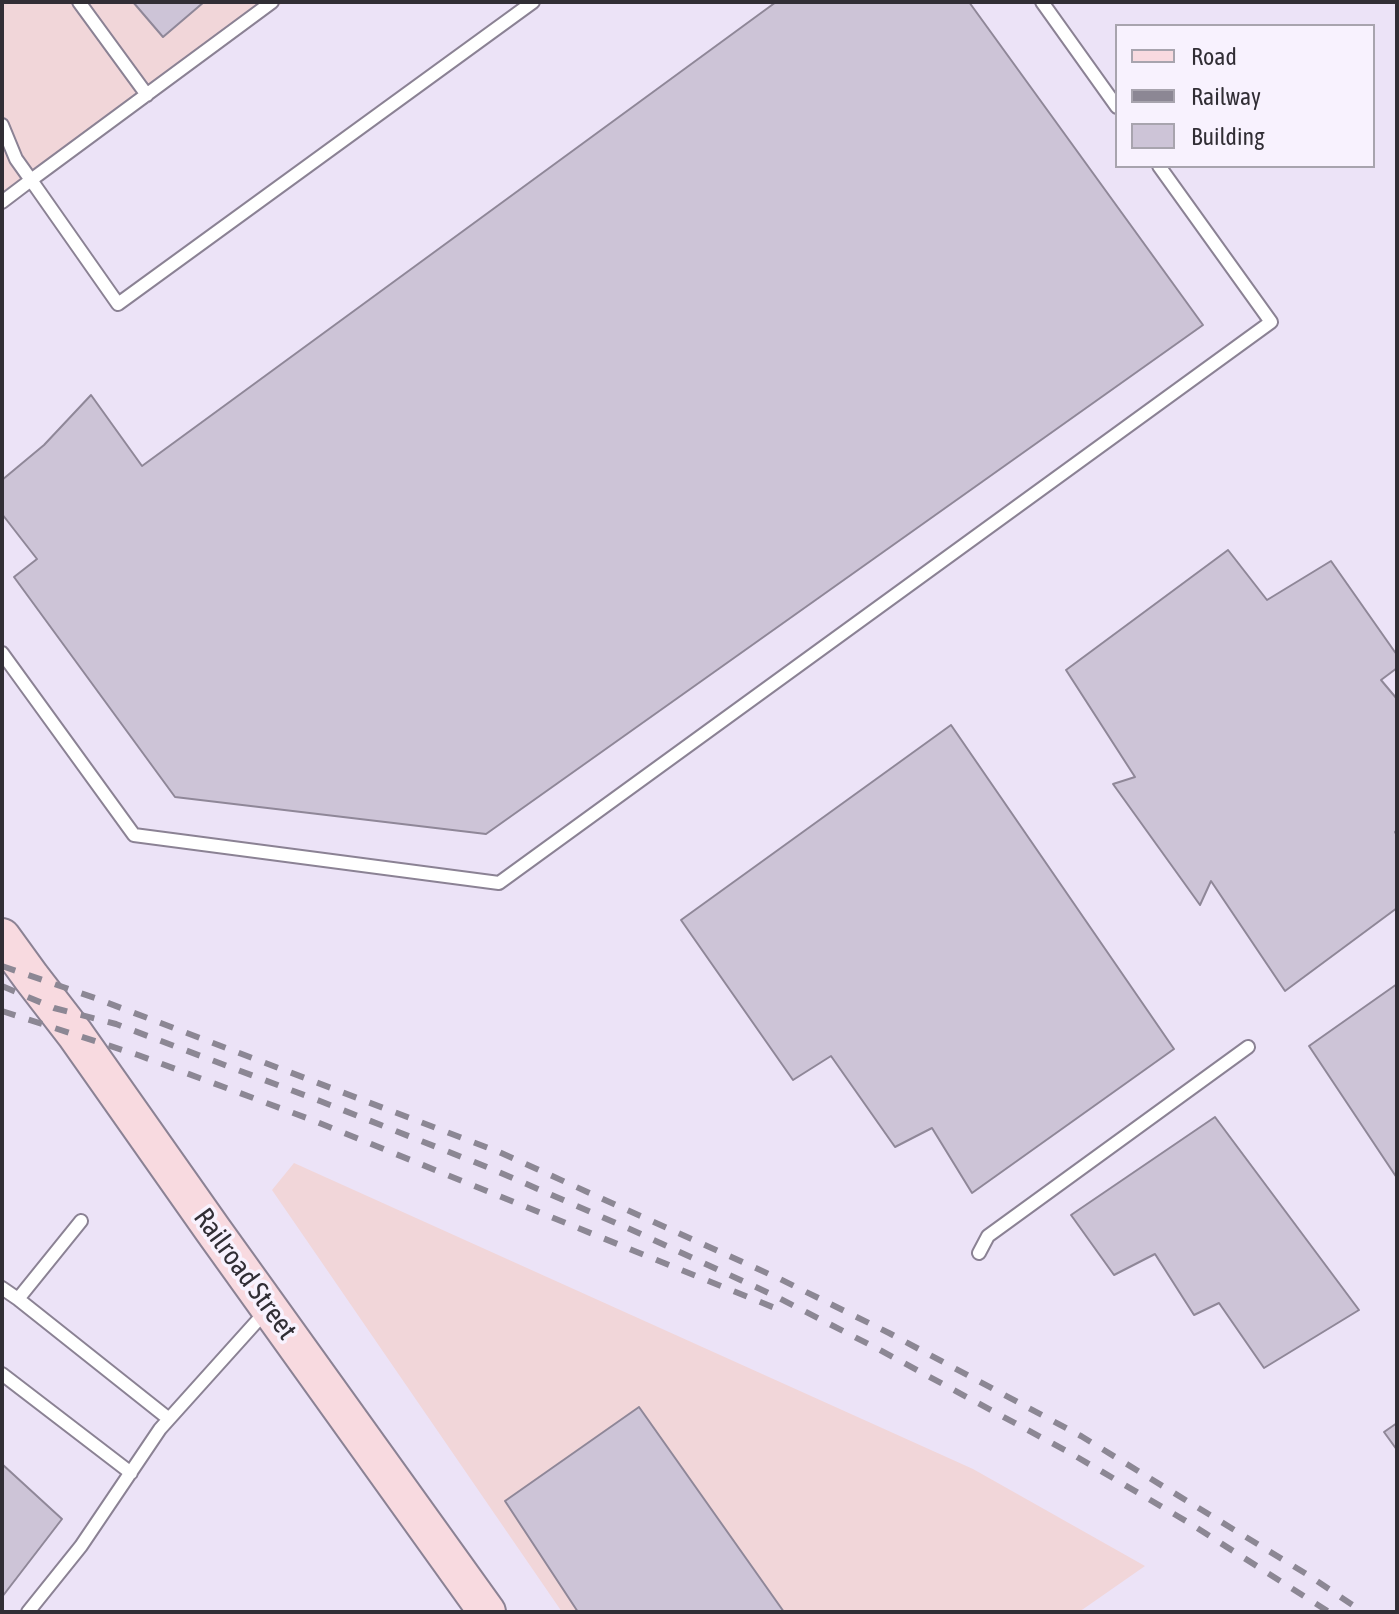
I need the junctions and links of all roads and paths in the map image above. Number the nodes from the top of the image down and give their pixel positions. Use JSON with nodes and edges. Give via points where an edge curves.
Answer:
{"nodes":[{"id":1,"x":79,"y":2,"type":"edge"},
{"id":2,"x":272,"y":2,"type":"edge"},
{"id":3,"x":533,"y":2,"type":"edge"},
{"id":4,"x":1042,"y":2,"type":"edge"},
{"id":5,"x":147,"y":95,"type":"junction"},
{"id":6,"x":1115,"y":104,"type":"edge"},
{"id":7,"x":2,"y":125,"type":"edge"},
{"id":8,"x":1160,"y":168,"type":"edge"},
{"id":9,"x":31,"y":180,"type":"junction"},
{"id":10,"x":2,"y":202,"type":"edge"},
{"id":11,"x":2,"y":653,"type":"edge"},
{"id":12,"x":2,"y":937,"type":"edge"},
{"id":13,"x":1248,"y":1047,"type":"dead end"},
{"id":14,"x":81,"y":1221,"type":"dead end"},
{"id":15,"x":979,"y":1253,"type":"dead end"},
{"id":16,"x":2,"y":1288,"type":"edge"},
{"id":17,"x":18,"y":1299,"type":"junction"},
{"id":18,"x":269,"y":1308,"type":"junction"},
{"id":19,"x":2,"y":1374,"type":"edge"},
{"id":20,"x":169,"y":1419,"type":"junction"},
{"id":21,"x":131,"y":1473,"type":"junction"},
{"id":22,"x":28,"y":1612,"type":"edge"},
{"id":23,"x":487,"y":1612,"type":"edge"}],
"edges":[{"from":1,"to":5,"type":"lane"},
{"from":2,"to":5,"type":"lane"},
{"from":3,"to":9,"type":"lane","via":[[118,304]]},
{"from":4,"to":6,"type":"lane"},
{"from":5,"to":9,"type":"lane"},
{"from":7,"to":9,"type":"lane"},
{"from":8,"to":11,"type":"lane","via":[[1271,322],[499,883],[134,835]]},
{"from":9,"to":10,"type":"lane"},
{"from":12,"to":18,"type":"main road","name":"Railroad Street"},
{"from":13,"to":15,"type":"lane","via":[[988,1236]]},
{"from":14,"to":17,"type":"lane"},
{"from":16,"to":17,"type":"lane"},
{"from":17,"to":20,"type":"lane"},
{"from":18,"to":20,"type":"lane"},
{"from":18,"to":23,"type":"main road","name":"Railroad Street"},
{"from":19,"to":21,"type":"lane"},
{"from":20,"to":21,"type":"lane"},
{"from":21,"to":22,"type":"lane"}]}
